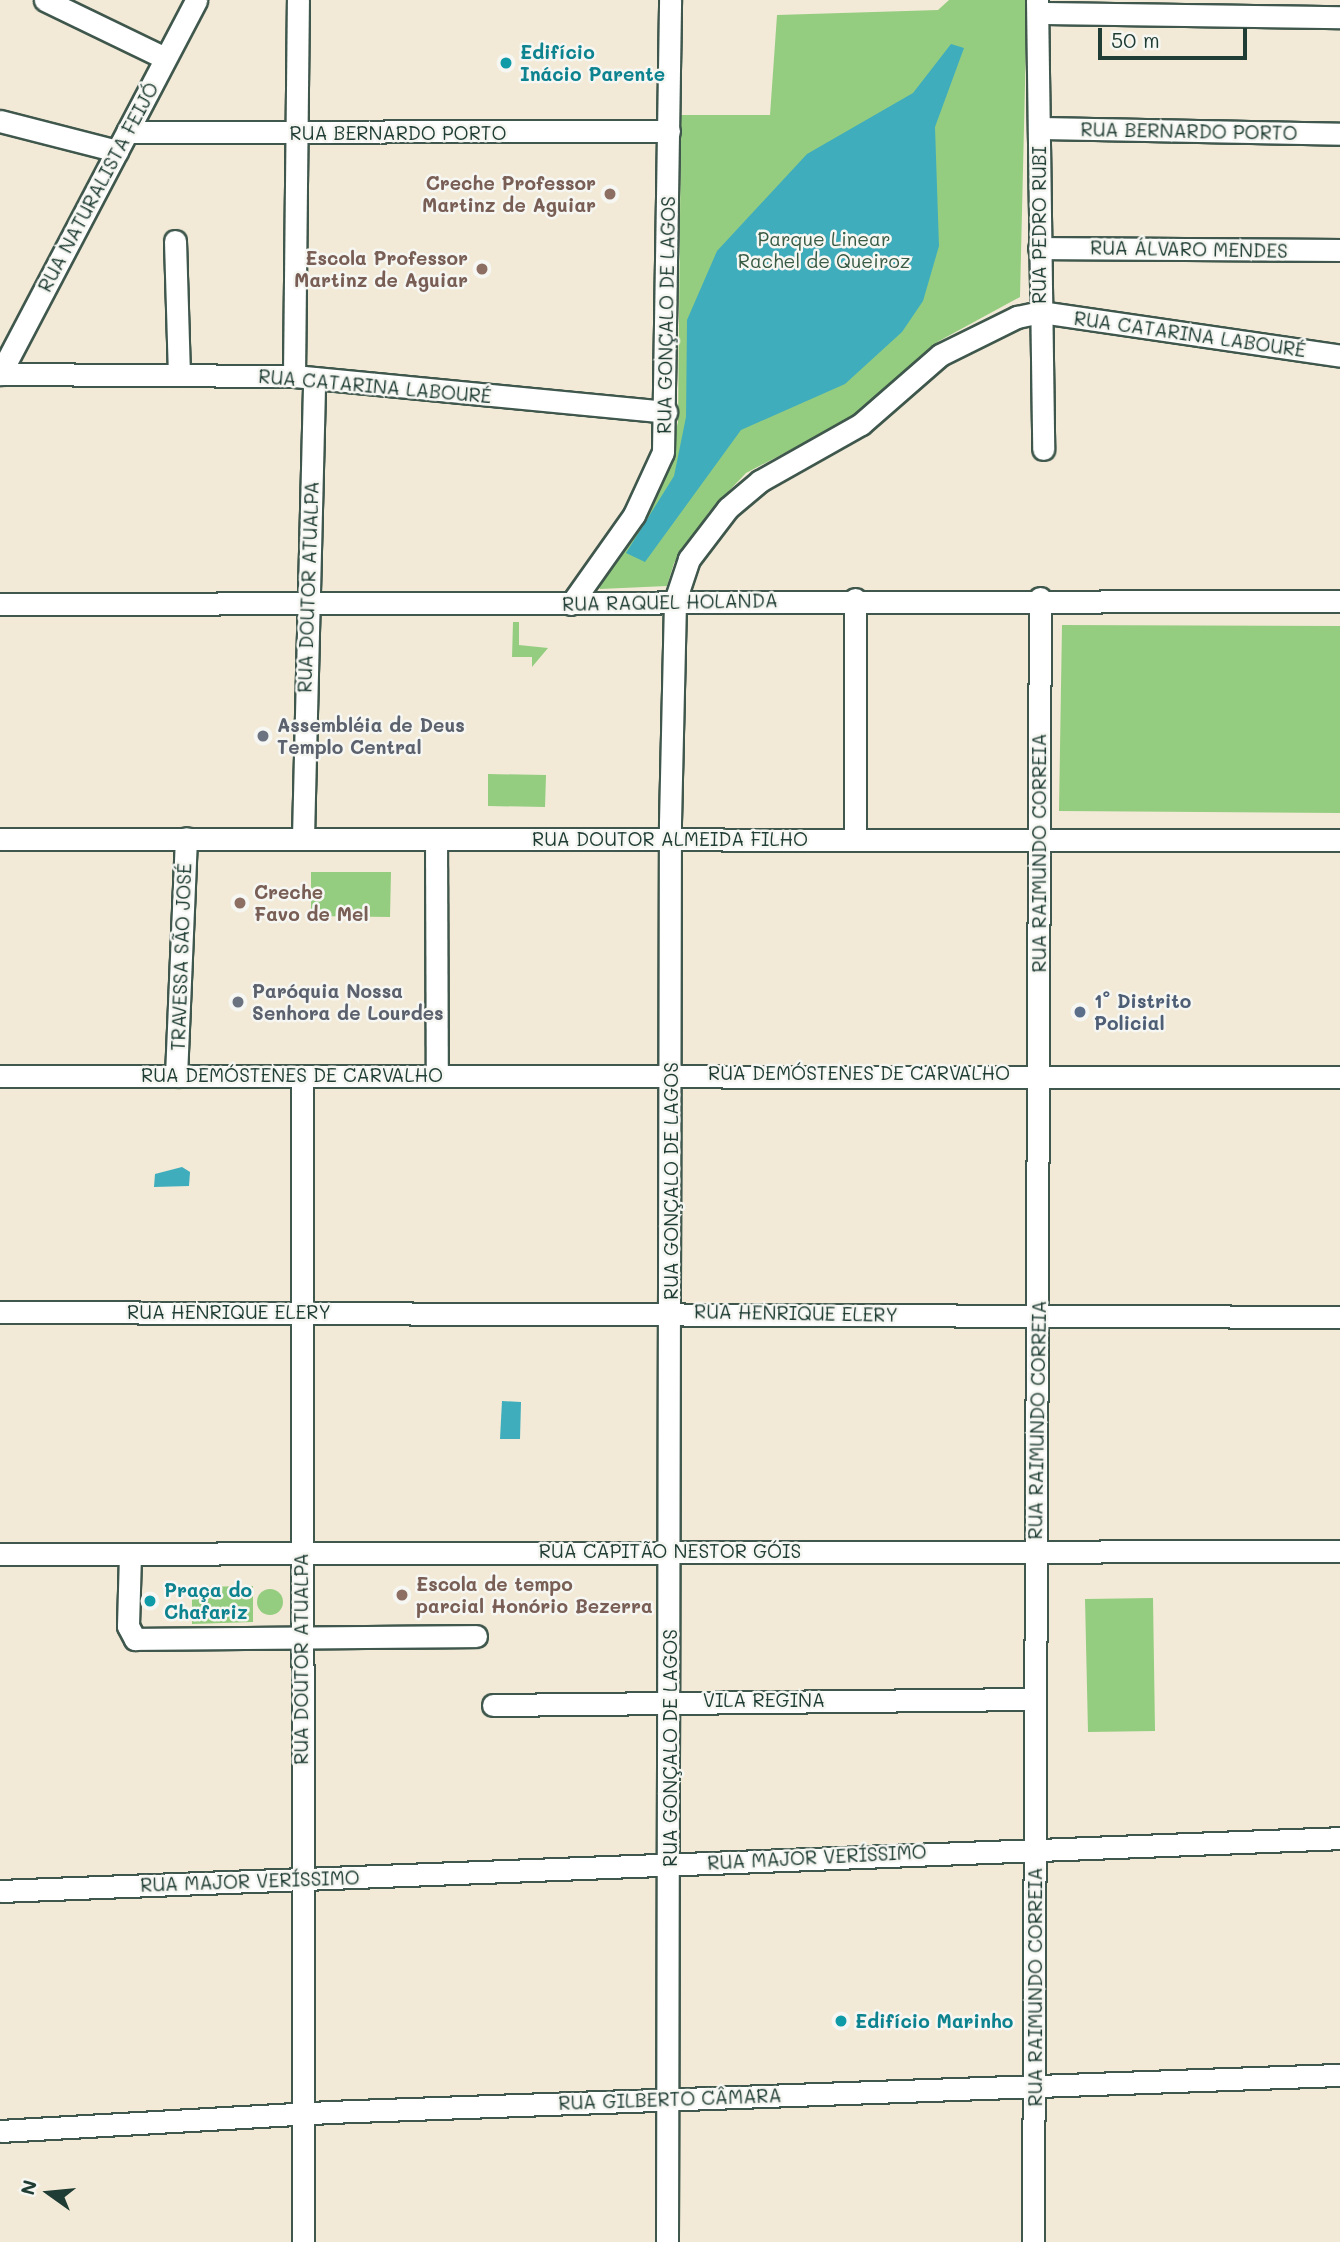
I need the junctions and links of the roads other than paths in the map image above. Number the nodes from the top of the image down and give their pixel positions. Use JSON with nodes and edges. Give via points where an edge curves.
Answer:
{"nodes":[{"id":1,"x":45,"y":0,"type":"edge"},
{"id":2,"x":196,"y":0,"type":"edge"},
{"id":3,"x":298,"y":0,"type":"edge"},
{"id":4,"x":670,"y":0,"type":"edge"},
{"id":5,"x":1037,"y":7,"type":"edge"},
{"id":6,"x":1340,"y":17,"type":"edge"},
{"id":7,"x":164,"y":58,"type":"junction"},
{"id":8,"x":0,"y":121,"type":"edge"},
{"id":9,"x":1039,"y":128,"type":"junction"},
{"id":10,"x":669,"y":131,"type":"junction"},
{"id":11,"x":127,"y":132,"type":"junction"},
{"id":12,"x":295,"y":134,"type":"junction"},
{"id":13,"x":1340,"y":134,"type":"edge"},
{"id":14,"x":117,"y":151,"type":"junction"},
{"id":15,"x":175,"y":241,"type":"dead end"},
{"id":16,"x":1039,"y":248,"type":"junction"},
{"id":17,"x":1340,"y":250,"type":"edge"},
{"id":18,"x":1040,"y":312,"type":"junction"},
{"id":19,"x":1340,"y":356,"type":"edge"},
{"id":20,"x":0,"y":374,"type":"edge"},
{"id":21,"x":179,"y":375,"type":"junction"},
{"id":22,"x":304,"y":377,"type":"junction"},
{"id":23,"x":666,"y":412,"type":"junction"},
{"id":24,"x":1043,"y":449,"type":"dead end"},
{"id":25,"x":1040,"y":598,"type":"junction"},
{"id":26,"x":855,"y":600,"type":"junction"},
{"id":27,"x":675,"y":601,"type":"junction"},
{"id":28,"x":1340,"y":601,"type":"edge"},
{"id":29,"x":306,"y":603,"type":"junction"},
{"id":30,"x":0,"y":604,"type":"edge"},
{"id":31,"x":571,"y":604,"type":"junction"},
{"id":32,"x":303,"y":837,"type":"junction"},
{"id":33,"x":186,"y":838,"type":"junction"},
{"id":34,"x":1038,"y":838,"type":"junction"},
{"id":35,"x":0,"y":839,"type":"edge"},
{"id":36,"x":436,"y":839,"type":"junction"},
{"id":37,"x":855,"y":839,"type":"junction"},
{"id":38,"x":1340,"y":840,"type":"edge"},
{"id":39,"x":670,"y":841,"type":"junction"},
{"id":40,"x":670,"y":1072,"type":"junction"},
{"id":41,"x":438,"y":1074,"type":"junction"},
{"id":42,"x":1039,"y":1074,"type":"junction"},
{"id":43,"x":0,"y":1076,"type":"edge"},
{"id":44,"x":176,"y":1076,"type":"junction"},
{"id":45,"x":302,"y":1076,"type":"junction"},
{"id":46,"x":1340,"y":1077,"type":"edge"},
{"id":47,"x":0,"y":1312,"type":"edge"},
{"id":48,"x":301,"y":1312,"type":"junction"},
{"id":49,"x":672,"y":1312,"type":"junction"},
{"id":50,"x":1038,"y":1316,"type":"junction"},
{"id":51,"x":1340,"y":1317,"type":"edge"},
{"id":52,"x":670,"y":1550,"type":"junction"},
{"id":53,"x":1035,"y":1550,"type":"junction"},
{"id":54,"x":1340,"y":1551,"type":"edge"},
{"id":55,"x":301,"y":1552,"type":"junction"},
{"id":56,"x":0,"y":1554,"type":"edge"},
{"id":57,"x":131,"y":1554,"type":"junction"},
{"id":58,"x":477,"y":1636,"type":"dead end"},
{"id":59,"x":300,"y":1639,"type":"junction"},
{"id":60,"x":1034,"y":1699,"type":"junction"},
{"id":61,"x":669,"y":1701,"type":"junction"},
{"id":62,"x":493,"y":1705,"type":"dead end"},
{"id":63,"x":1340,"y":1838,"type":"edge"},
{"id":64,"x":1035,"y":1847,"type":"junction"},
{"id":65,"x":670,"y":1864,"type":"junction"},
{"id":66,"x":301,"y":1879,"type":"junction"},
{"id":67,"x":0,"y":1891,"type":"edge"},
{"id":68,"x":1340,"y":2075,"type":"edge"},
{"id":69,"x":1036,"y":2086,"type":"junction"},
{"id":70,"x":668,"y":2099,"type":"junction"},
{"id":71,"x":303,"y":2113,"type":"junction"},
{"id":72,"x":0,"y":2131,"type":"edge"},
{"id":73,"x":303,"y":2242,"type":"edge"},
{"id":74,"x":667,"y":2242,"type":"edge"},
{"id":75,"x":1033,"y":2242,"type":"edge"}],
"edges":[{"from":1,"to":7,"type":"street"},
{"from":2,"to":7,"type":"street","name":"RUA NATURALISTA FEIJÓ"},
{"from":3,"to":12,"type":"street","name":"RUA DOUTOR ATUALPA"},
{"from":4,"to":10,"type":"street","name":"RUA GONÇALO DE LAGOS"},
{"from":5,"to":6,"type":"street"},
{"from":5,"to":9,"type":"street","name":"RUA PEDRO RUBI"},
{"from":7,"to":11,"type":"street","name":"RUA NATURALISTA FEIJÓ"},
{"from":8,"to":14,"type":"street"},
{"from":9,"to":13,"type":"street","name":"RUA BERNARDO PORTO"},
{"from":9,"to":16,"type":"street","name":"RUA PEDRO RUBI"},
{"from":10,"to":12,"type":"street","name":"RUA BERNARDO PORTO"},
{"from":10,"to":23,"type":"street","name":"RUA GONÇALO DE LAGOS"},
{"from":11,"to":12,"type":"street","name":"RUA BERNARDO PORTO"},
{"from":11,"to":14,"type":"street","name":"RUA NATURALISTA FEIJÓ"},
{"from":12,"to":22,"type":"street","name":"RUA DOUTOR ATUALPA"},
{"from":14,"to":20,"type":"street","name":"RUA NATURALISTA FEIJÓ"},
{"from":15,"to":21,"type":"street"},
{"from":16,"to":17,"type":"street","name":"RUA ÁLVARO MENDES"},
{"from":16,"to":18,"type":"street","name":"RUA PEDRO RUBI"},
{"from":18,"to":19,"type":"street","name":"RUA CATARINA LABOURÉ"},
{"from":18,"to":24,"type":"street","name":"RUA PEDRO RUBI"},
{"from":18,"to":27,"type":"street","name":"RUA GONÇALO DE LAGOS","via":[[940,355],[860,424],[740,496],[689,559]]},
{"from":20,"to":21,"type":"street","name":"RUA CATARINA LABOURÉ"},
{"from":21,"to":22,"type":"street","name":"RUA CATARINA LABOURÉ"},
{"from":22,"to":23,"type":"street","name":"RUA CATARINA LABOURÉ"},
{"from":22,"to":29,"type":"street","name":"RUA DOUTOR ATUALPA"},
{"from":23,"to":31,"type":"street","name":"RUA GONÇALO DE LAGOS","via":[[663,452],[646,495]]},
{"from":25,"to":26,"type":"street","name":"RUA RAQUEL HOLANDA"},
{"from":25,"to":28,"type":"street","name":"RUA RAQUEL HOLANDA"},
{"from":25,"to":34,"type":"street","name":"RUA RAIMUNDO CORREIA"},
{"from":26,"to":27,"type":"street","name":"RUA RAQUEL HOLANDA"},
{"from":26,"to":37,"type":"street"},
{"from":27,"to":31,"type":"street","name":"RUA RAQUEL HOLANDA"},
{"from":27,"to":39,"type":"street","name":"RUA GONÇALO DE LAGOS"},
{"from":29,"to":30,"type":"street","name":"RUA RAQUEL HOLANDA"},
{"from":29,"to":31,"type":"street","name":"RUA RAQUEL HOLANDA"},
{"from":29,"to":32,"type":"street","name":"RUA DOUTOR ATUALPA"},
{"from":32,"to":33,"type":"street","name":"RUA DOUTOR ALMEIDA FILHO"},
{"from":32,"to":36,"type":"street","name":"RUA DOUTOR ALMEIDA FILHO"},
{"from":33,"to":35,"type":"street","name":"RUA DOUTOR ALMEIDA FILHO"},
{"from":33,"to":44,"type":"street","name":"TRAVESSA SÃO JOSÉ"},
{"from":34,"to":37,"type":"street","name":"RUA DOUTOR ALMEIDA FILHO"},
{"from":34,"to":38,"type":"street","name":"RUA DOUTOR ALMEIDA FILHO"},
{"from":34,"to":42,"type":"street","name":"RUA RAIMUNDO CORREIA"},
{"from":36,"to":39,"type":"street","name":"RUA DOUTOR ALMEIDA FILHO"},
{"from":36,"to":41,"type":"street"},
{"from":37,"to":39,"type":"street","name":"RUA DOUTOR ALMEIDA FILHO"},
{"from":39,"to":40,"type":"street","name":"RUA GONÇALO DE LAGOS"},
{"from":40,"to":41,"type":"street","name":"RUA DEMÓSTENES DE CARVALHO"},
{"from":40,"to":42,"type":"street","name":"RUA DEMÓSTENES DE CARVALHO"},
{"from":40,"to":49,"type":"street","name":"RUA GONÇALO DE LAGOS"},
{"from":41,"to":45,"type":"street","name":"RUA DEMÓSTENES DE CARVALHO"},
{"from":42,"to":46,"type":"street","name":"RUA DEMÓSTENES DE CARVALHO"},
{"from":42,"to":50,"type":"street","name":"RUA RAIMUNDO CORREIA"},
{"from":43,"to":44,"type":"street","name":"RUA DEMÓSTENES DE CARVALHO"},
{"from":44,"to":45,"type":"street","name":"RUA DEMÓSTENES DE CARVALHO"},
{"from":45,"to":48,"type":"street","name":"RUA DOUTOR ATUALPA"},
{"from":47,"to":48,"type":"street","name":"RUA HENRIQUE ELERY"},
{"from":48,"to":49,"type":"street","name":"RUA HENRIQUE ELERY"},
{"from":48,"to":55,"type":"street","name":"RUA DOUTOR ATUALPA"},
{"from":49,"to":50,"type":"street","name":"RUA HENRIQUE ELERY"},
{"from":49,"to":52,"type":"street","name":"RUA GONÇALO DE LAGOS"},
{"from":50,"to":51,"type":"street","name":"RUA HENRIQUE ELERY"},
{"from":50,"to":53,"type":"street","name":"RUA RAIMUNDO CORREIA"},
{"from":52,"to":53,"type":"street","name":"RUA CAPITÃO NESTOR GÓIS"},
{"from":52,"to":55,"type":"street","name":"RUA CAPITÃO NESTOR GÓIS"},
{"from":52,"to":61,"type":"street","name":"RUA GONÇALO DE LAGOS"},
{"from":53,"to":54,"type":"street","name":"RUA CAPITÃO NESTOR GÓIS"},
{"from":53,"to":60,"type":"street","name":"RUA RAIMUNDO CORREIA"},
{"from":55,"to":57,"type":"street","name":"RUA CAPITÃO NESTOR GÓIS"},
{"from":55,"to":59,"type":"street","name":"RUA DOUTOR ATUALPA"},
{"from":56,"to":57,"type":"street","name":"RUA CAPITÃO NESTOR GÓIS"},
{"from":57,"to":59,"type":"street","via":[[128,1626],[135,1639]]},
{"from":58,"to":59,"type":"street"},
{"from":59,"to":66,"type":"street","name":"RUA DOUTOR ATUALPA"},
{"from":60,"to":61,"type":"street","name":"VILA REGINA"},
{"from":60,"to":64,"type":"street","name":"RUA RAIMUNDO CORREIA"},
{"from":61,"to":62,"type":"street","name":"VILA REGINA"},
{"from":61,"to":65,"type":"street","name":"RUA GONÇALO DE LAGOS"},
{"from":63,"to":64,"type":"street","name":"RUA MAJOR VERÍSSIMO"},
{"from":64,"to":65,"type":"street","name":"RUA MAJOR VERÍSSIMO"},
{"from":64,"to":69,"type":"street","name":"RUA RAIMUNDO CORREIA"},
{"from":65,"to":66,"type":"street","name":"RUA MAJOR VERÍSSIMO"},
{"from":65,"to":70,"type":"street","name":"RUA GONÇALO DE LAGOS"},
{"from":66,"to":67,"type":"street","name":"RUA MAJOR VERÍSSIMO"},
{"from":66,"to":71,"type":"street","name":"RUA DOUTOR ATUALPA"},
{"from":68,"to":69,"type":"street","name":"RUA GILBERTO CÂMARA"},
{"from":69,"to":70,"type":"street","name":"RUA GILBERTO CÂMARA"},
{"from":69,"to":75,"type":"street","name":"RUA RAIMUNDO CORREIA"},
{"from":70,"to":71,"type":"street","name":"RUA GILBERTO CÂMARA"},
{"from":70,"to":74,"type":"street","name":"RUA GONÇALO DE LAGOS"},
{"from":71,"to":72,"type":"street","name":"RUA GILBERTO CÂMARA"},
{"from":71,"to":73,"type":"street","name":"RUA DOUTOR ATUALPA"}]}
